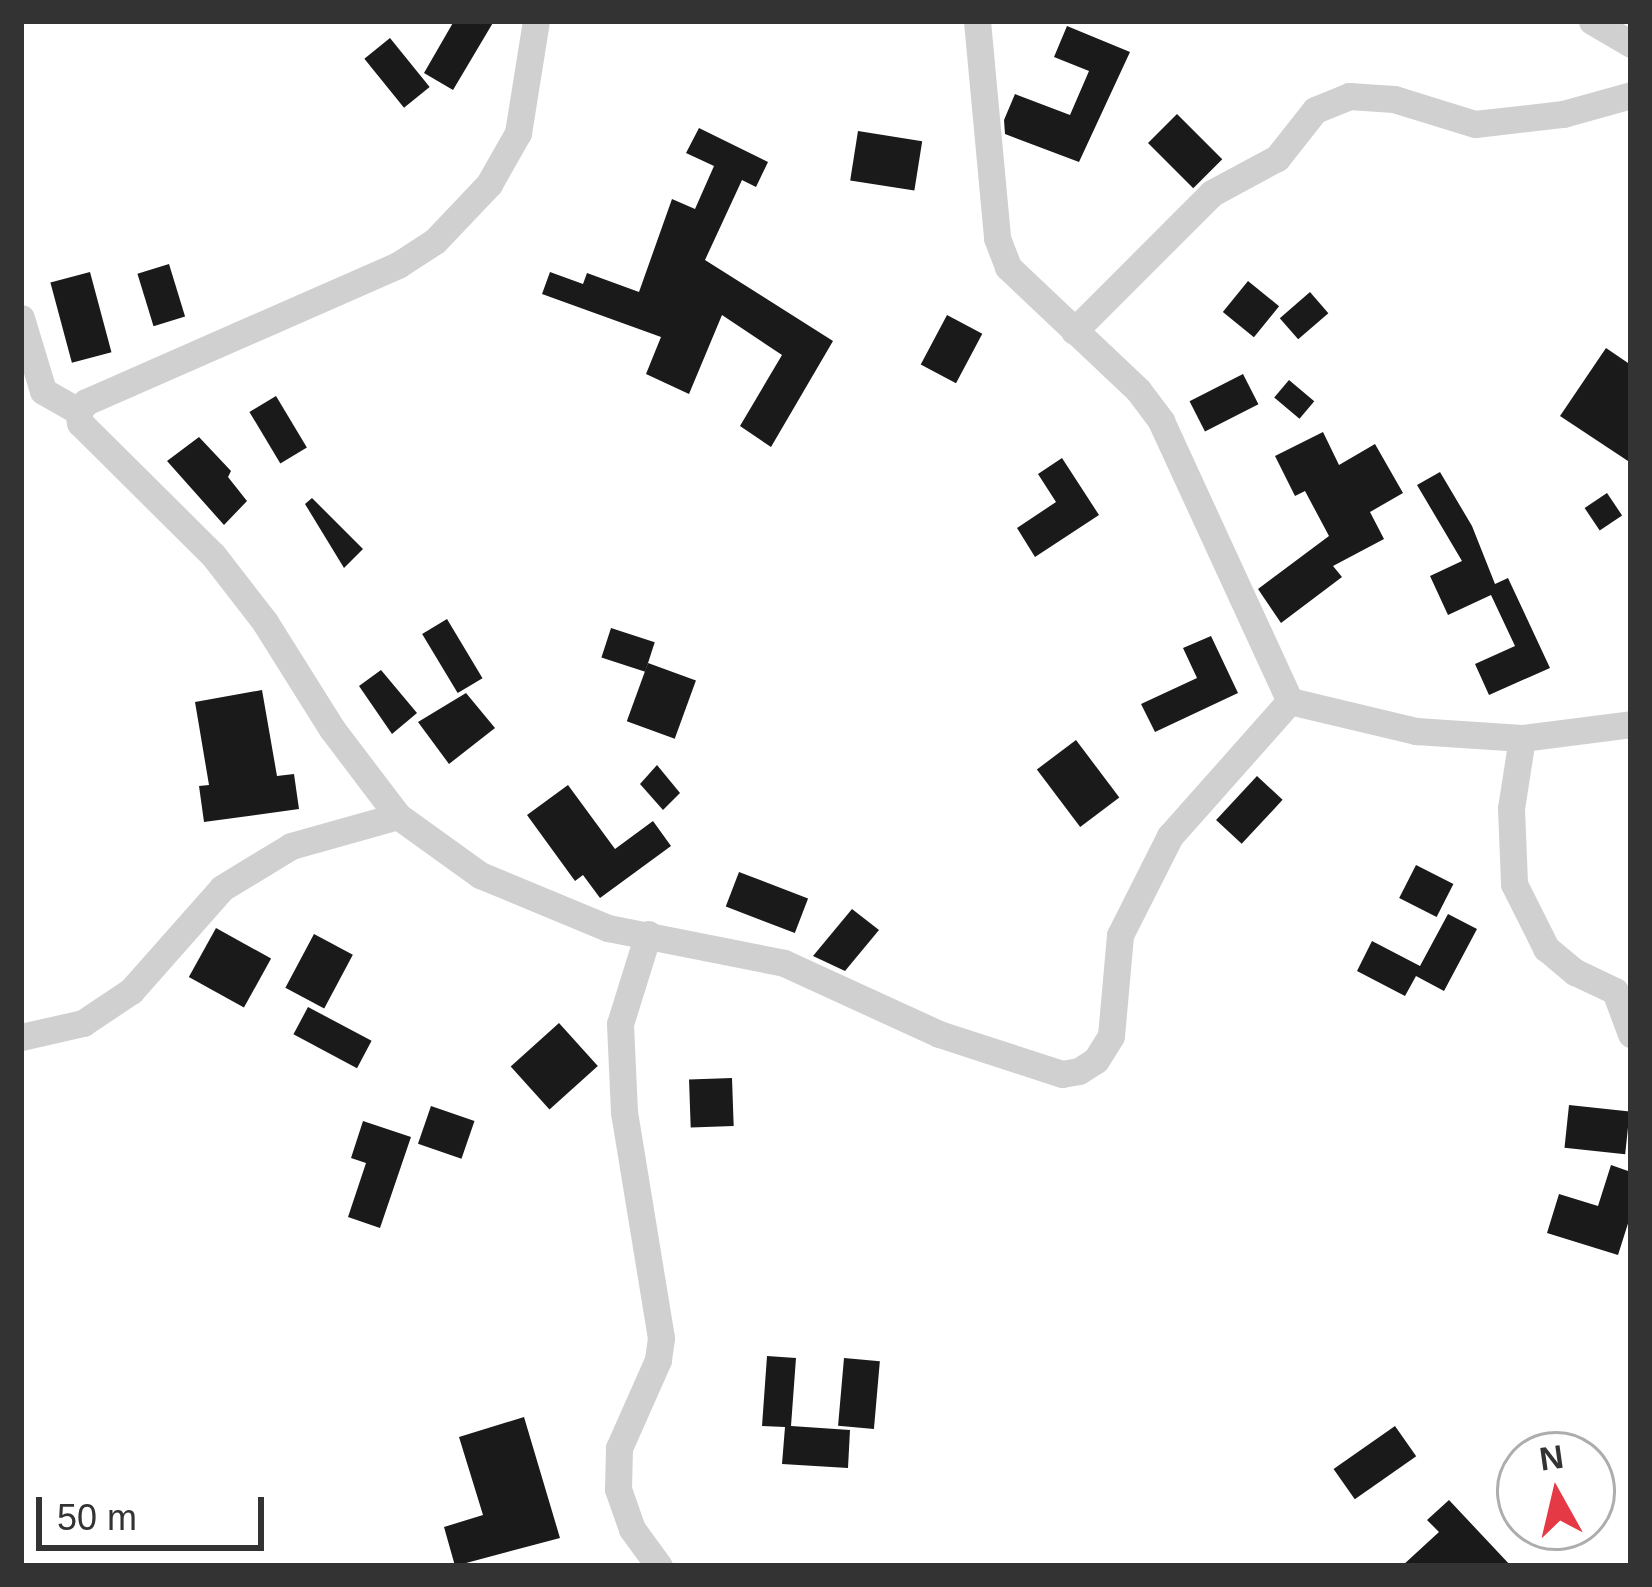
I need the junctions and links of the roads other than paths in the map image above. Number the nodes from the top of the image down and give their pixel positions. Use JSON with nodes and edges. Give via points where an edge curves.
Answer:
{"nodes":[{"id":1,"x":536,"y":21,"type":"edge"},
{"id":2,"x":977,"y":21,"type":"edge"},
{"id":3,"x":1592,"y":21,"type":"edge"},
{"id":4,"x":1631,"y":44,"type":"edge"},
{"id":5,"x":1631,"y":95,"type":"edge"},
{"id":6,"x":21,"y":318,"type":"edge"},
{"id":7,"x":1075,"y":332,"type":"junction"},
{"id":8,"x":78,"y":411,"type":"junction"},
{"id":9,"x":1290,"y":701,"type":"junction"},
{"id":10,"x":1631,"y":724,"type":"edge"},
{"id":11,"x":1522,"y":738,"type":"junction"},
{"id":12,"x":398,"y":816,"type":"junction"},
{"id":13,"x":648,"y":934,"type":"junction"},
{"id":14,"x":1631,"y":1034,"type":"edge"},
{"id":15,"x":21,"y":1037,"type":"edge"},
{"id":16,"x":659,"y":1566,"type":"edge"}],
"edges":[{"from":1,"to":8,"type":"street","via":[[518,133],[489,184],[436,241]]},
{"from":2,"to":7,"type":"street","via":[[998,238],[1008,267]]},
{"from":3,"to":4,"type":"street"},
{"from":5,"to":7,"type":"street","via":[[1563,114],[1475,124],[1394,99],[1349,96],[1315,110],[1277,158],[1212,193]]},
{"from":6,"to":8,"type":"street","via":[[43,391]]},
{"from":7,"to":9,"type":"street","via":[[1161,421]]},
{"from":8,"to":12,"type":"street","via":[[80,423],[252,605]]},
{"from":9,"to":11,"type":"street","via":[[1416,731]]},
{"from":9,"to":13,"type":"street","via":[[1170,836],[1120,935],[1111,1036],[1079,1071],[1062,1074],[939,1034],[784,963]]},
{"from":10,"to":11,"type":"street"},
{"from":11,"to":14,"type":"street","via":[[1511,808],[1514,884],[1546,949],[1615,991]]},
{"from":12,"to":13,"type":"street","via":[[480,875],[608,928]]},
{"from":12,"to":15,"type":"street","via":[[291,846],[223,888],[131,991],[82,1023]]},
{"from":13,"to":16,"type":"street","via":[[620,1024],[624,1112],[661,1338],[619,1448],[618,1490]]}]}
